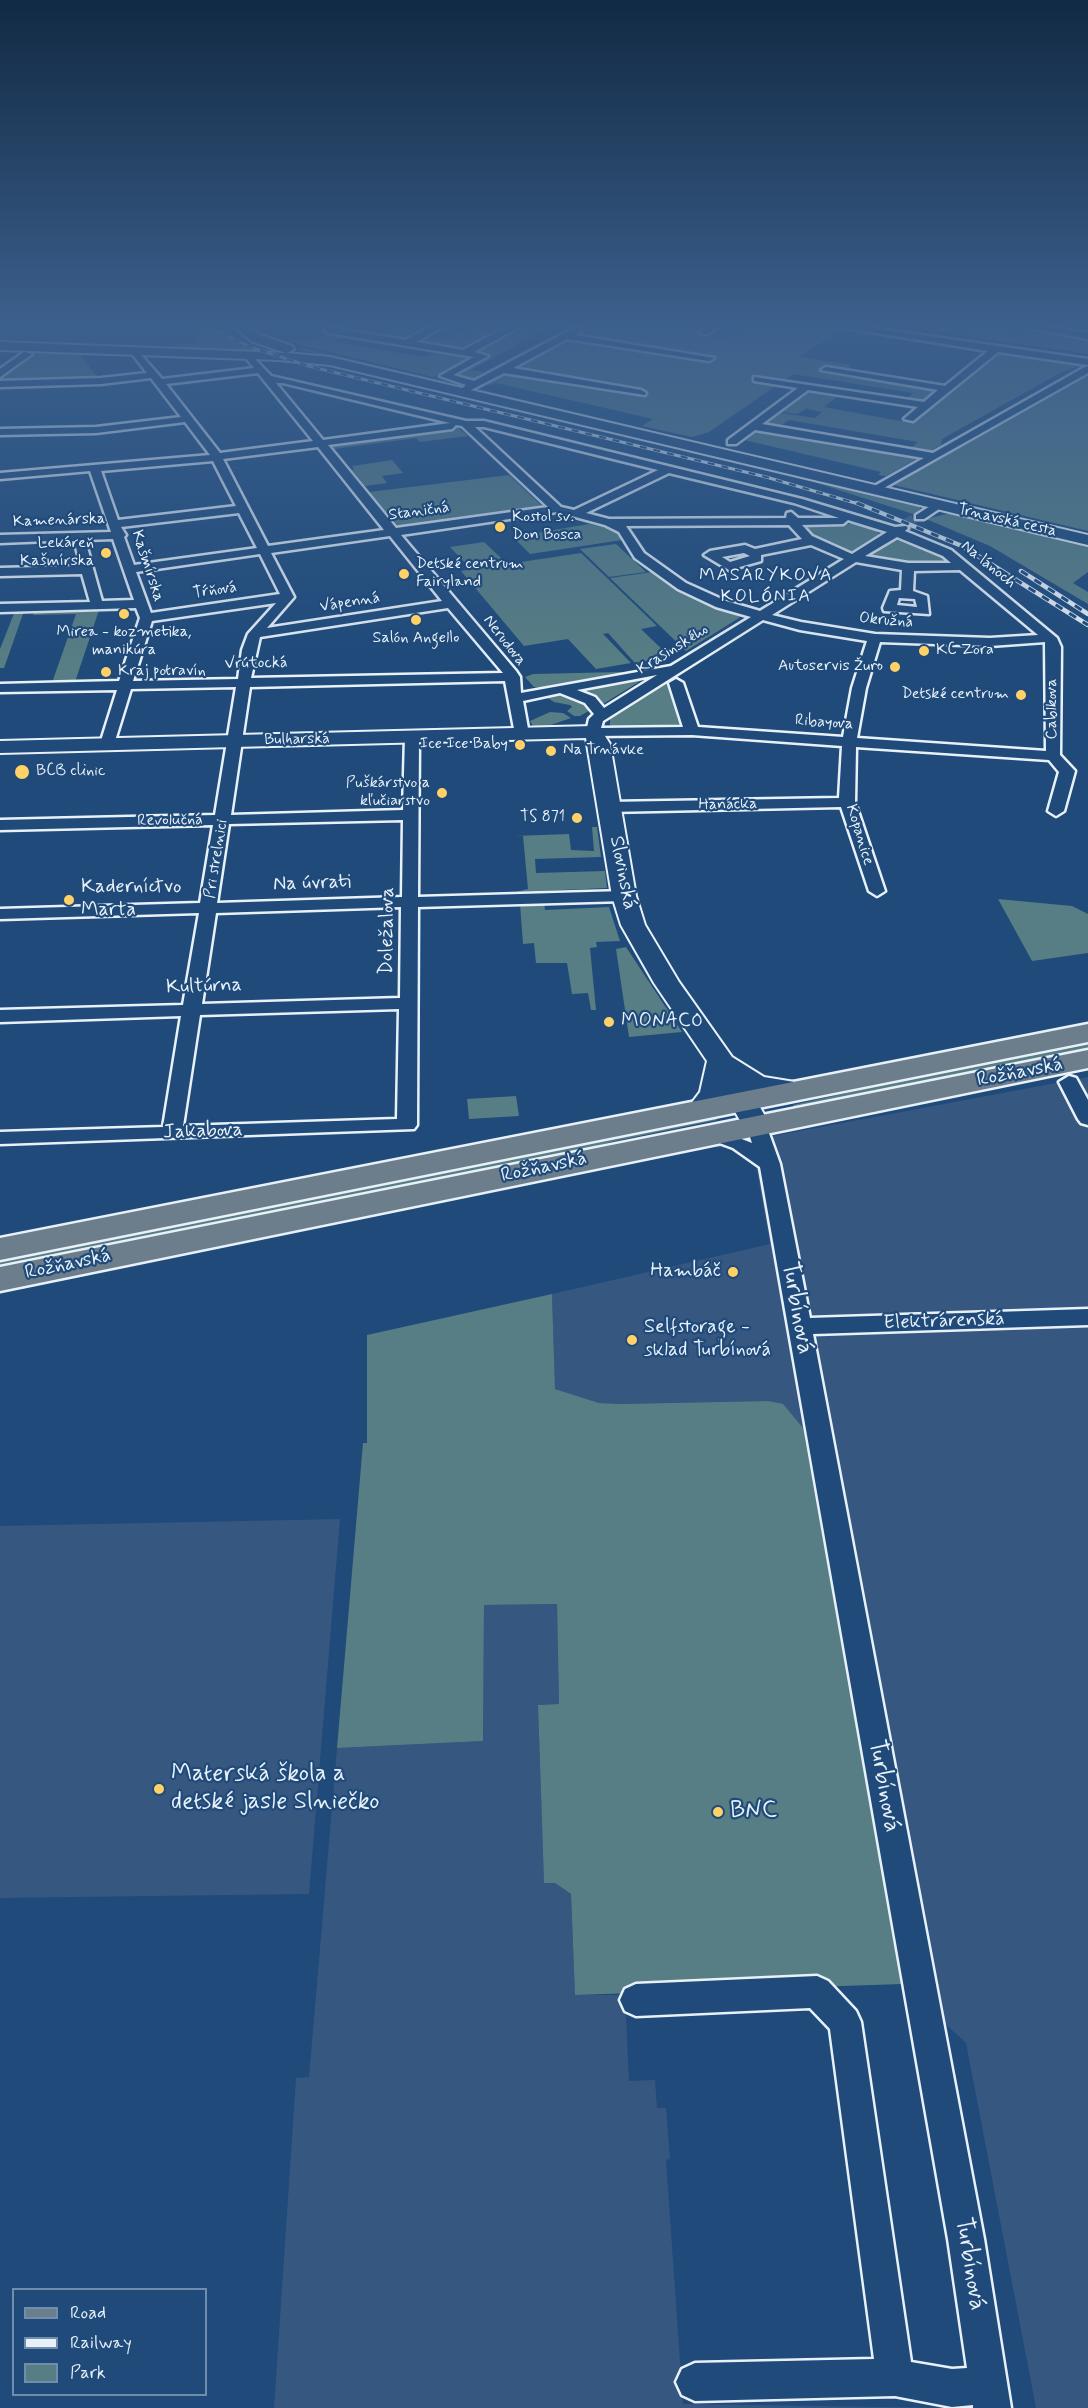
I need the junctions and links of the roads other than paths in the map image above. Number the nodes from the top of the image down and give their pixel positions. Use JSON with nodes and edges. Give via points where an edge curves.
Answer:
{"nodes":[{"id":1,"x":203,"y":439,"type":"edge"},
{"id":2,"x":316,"y":439,"type":"edge"},
{"id":3,"x":347,"y":439,"type":"edge"},
{"id":4,"x":482,"y":439,"type":"edge"},
{"id":5,"x":547,"y":439,"type":"edge"},
{"id":6,"x":673,"y":439,"type":"edge"},
{"id":7,"x":735,"y":439,"type":"edge"},
{"id":8,"x":833,"y":439,"type":"edge"},
{"id":9,"x":963,"y":439,"type":"edge"},
{"id":10,"x":732,"y":442,"type":"dead end"},
{"id":11,"x":319,"y":443,"type":"junction"},
{"id":12,"x":216,"y":456,"type":"junction"},
{"id":13,"x":933,"y":456,"type":"junction"},
{"id":14,"x":95,"y":469,"type":"junction"},
{"id":15,"x":668,"y":469,"type":"junction"},
{"id":16,"x":0,"y":476,"type":"edge"},
{"id":17,"x":875,"y":490,"type":"junction"},
{"id":18,"x":798,"y":501,"type":"junction"},
{"id":19,"x":939,"y":505,"type":"junction"},
{"id":20,"x":242,"y":509,"type":"junction"},
{"id":21,"x":557,"y":509,"type":"junction"},
{"id":22,"x":575,"y":514,"type":"junction"},
{"id":23,"x":920,"y":517,"type":"tunnel mouth"},
{"id":24,"x":856,"y":521,"type":"junction"},
{"id":25,"x":793,"y":522,"type":"junction"},
{"id":26,"x":609,"y":523,"type":"junction"},
{"id":27,"x":117,"y":529,"type":"junction"},
{"id":28,"x":900,"y":530,"type":"junction"},
{"id":29,"x":394,"y":532,"type":"junction"},
{"id":30,"x":79,"y":538,"type":"junction"},
{"id":31,"x":0,"y":539,"type":"edge"},
{"id":32,"x":1088,"y":540,"type":"edge"},
{"id":33,"x":812,"y":542,"type":"junction"},
{"id":34,"x":264,"y":550,"type":"junction"},
{"id":35,"x":754,"y":553,"type":"dead end"},
{"id":36,"x":854,"y":558,"type":"junction"},
{"id":37,"x":963,"y":566,"type":"junction"},
{"id":38,"x":908,"y":567,"type":"junction"},
{"id":39,"x":131,"y":569,"type":"junction"},
{"id":40,"x":89,"y":570,"type":"junction"},
{"id":41,"x":0,"y":572,"type":"edge"},
{"id":42,"x":907,"y":594,"type":"dead end"},
{"id":43,"x":288,"y":597,"type":"junction"},
{"id":44,"x":451,"y":604,"type":"junction"},
{"id":45,"x":97,"y":605,"type":"junction"},
{"id":46,"x":0,"y":608,"type":"edge"},
{"id":47,"x":144,"y":611,"type":"junction"},
{"id":48,"x":762,"y":616,"type":"junction"},
{"id":49,"x":255,"y":634,"type":"junction"},
{"id":50,"x":876,"y":638,"type":"junction"},
{"id":51,"x":1050,"y":638,"type":"junction"},
{"id":52,"x":679,"y":666,"type":"junction"},
{"id":53,"x":513,"y":677,"type":"junction"},
{"id":54,"x":246,"y":682,"type":"junction"},
{"id":55,"x":676,"y":683,"type":"dead end"},
{"id":56,"x":125,"y":685,"type":"junction"},
{"id":57,"x":0,"y":688,"type":"edge"},
{"id":58,"x":561,"y":689,"type":"junction"},
{"id":59,"x":516,"y":698,"type":"junction"},
{"id":60,"x":598,"y":724,"type":"junction"},
{"id":61,"x":692,"y":731,"type":"junction"},
{"id":62,"x":522,"y":734,"type":"junction"},
{"id":63,"x":412,"y":737,"type":"junction"},
{"id":64,"x":236,"y":741,"type":"junction"},
{"id":65,"x":849,"y":743,"type":"junction"},
{"id":66,"x":107,"y":744,"type":"junction"},
{"id":67,"x":0,"y":747,"type":"edge"},
{"id":68,"x":1053,"y":756,"type":"junction"},
{"id":69,"x":847,"y":802,"type":"junction"},
{"id":70,"x":609,"y":807,"type":"junction"},
{"id":71,"x":1056,"y":811,"type":"dead end"},
{"id":72,"x":411,"y":815,"type":"junction"},
{"id":73,"x":224,"y":819,"type":"junction"},
{"id":74,"x":0,"y":825,"type":"edge"},
{"id":75,"x":877,"y":891,"type":"dead end"},
{"id":76,"x":624,"y":896,"type":"junction"},
{"id":77,"x":410,"y":902,"type":"junction"},
{"id":78,"x":209,"y":908,"type":"junction"},
{"id":79,"x":0,"y":914,"type":"edge"},
{"id":80,"x":409,"y":1003,"type":"junction"},
{"id":81,"x":193,"y":1010,"type":"junction"},
{"id":82,"x":0,"y":1016,"type":"edge"},
{"id":83,"x":1088,"y":1033,"type":"edge"},
{"id":84,"x":722,"y":1061,"type":"junction"},
{"id":85,"x":1079,"y":1071,"type":"edge"},
{"id":86,"x":797,"y":1090,"type":"junction"},
{"id":87,"x":751,"y":1113,"type":"junction"},
{"id":88,"x":1088,"y":1119,"type":"edge"},
{"id":89,"x":707,"y":1121,"type":"junction"},
{"id":90,"x":407,"y":1125,"type":"joint"},
{"id":91,"x":172,"y":1132,"type":"junction"},
{"id":92,"x":0,"y":1138,"type":"edge"},
{"id":93,"x":770,"y":1164,"type":"junction"},
{"id":94,"x":0,"y":1249,"type":"edge"},
{"id":95,"x":0,"y":1279,"type":"edge"},
{"id":96,"x":1088,"y":1317,"type":"edge"},
{"id":97,"x":800,"y":1326,"type":"junction"},
{"id":98,"x":636,"y":2000,"type":"dead end"},
{"id":99,"x":895,"y":2377,"type":"junction"},
{"id":100,"x":695,"y":2382,"type":"dead end"},
{"id":101,"x":990,"y":2397,"type":"edge"}],
"edges":[{"from":1,"to":12,"type":"street"},
{"from":2,"to":11,"type":"street","name":"Nerudova"},
{"from":3,"to":11,"type":"street"},
{"from":4,"to":21,"type":"street"},
{"from":5,"to":15,"type":"street"},
{"from":6,"to":17,"type":"street","name":"Trnavská cesta"},
{"from":7,"to":10,"type":"street"},
{"from":8,"to":13,"type":"street"},
{"from":9,"to":13,"type":"street"},
{"from":11,"to":12,"type":"street"},
{"from":11,"to":29,"type":"street","name":"Nerudova"},
{"from":12,"to":14,"type":"street"},
{"from":12,"to":20,"type":"street"},
{"from":13,"to":17,"type":"street"},
{"from":14,"to":16,"type":"street"},
{"from":14,"to":27,"type":"street","name":"Kašmírska"},
{"from":15,"to":18,"type":"street"},
{"from":15,"to":22,"type":"street"},
{"from":17,"to":19,"type":"street","name":"Trnavská cesta"},
{"from":18,"to":24,"type":"street"},
{"from":18,"to":25,"type":"street","via":[[791,512]]},
{"from":19,"to":23,"type":"street"},
{"from":19,"to":32,"type":"street","name":"Trnavská cesta"},
{"from":20,"to":27,"type":"street","name":"Kamenárska"},
{"from":20,"to":34,"type":"street"},
{"from":21,"to":22,"type":"street","name":"Staničná"},
{"from":21,"to":29,"type":"street","name":"Staničná"},
{"from":22,"to":26,"type":"street","name":"Staničná"},
{"from":24,"to":25,"type":"street","name":"Staničná"},
{"from":24,"to":28,"type":"street","name":"Na lánoch"},
{"from":25,"to":26,"type":"street","name":"Staničná"},
{"from":25,"to":33,"type":"street"},
{"from":26,"to":48,"type":"street","name":"Okružná","via":[[624,530],[639,555],[673,581],[722,604]]},
{"from":27,"to":30,"type":"street","name":"Kamenárska"},
{"from":27,"to":39,"type":"street","name":"Kašmírska"},
{"from":28,"to":36,"type":"street","name":"Krasinského"},
{"from":28,"to":37,"type":"street","name":"Na lánoch","via":[[947,553]]},
{"from":29,"to":34,"type":"street","name":"Staničná"},
{"from":29,"to":44,"type":"street","name":"Nerudova"},
{"from":30,"to":31,"type":"street","name":"Kamenárska"},
{"from":30,"to":40,"type":"street"},
{"from":33,"to":35,"type":"street"},
{"from":33,"to":36,"type":"street"},
{"from":34,"to":39,"type":"street","name":"Staničná"},
{"from":34,"to":43,"type":"street"},
{"from":36,"to":38,"type":"street"},
{"from":36,"to":48,"type":"street","name":"Krasinského"},
{"from":37,"to":38,"type":"street"},
{"from":37,"to":51,"type":"street","name":"Na lánoch"},
{"from":38,"to":42,"type":"street"},
{"from":39,"to":47,"type":"street","name":"Kašmírska"},
{"from":40,"to":41,"type":"street"},
{"from":40,"to":45,"type":"street"},
{"from":43,"to":47,"type":"street","name":"Tŕňová"},
{"from":43,"to":49,"type":"street","name":"Pri strelnici"},
{"from":44,"to":49,"type":"street","name":"Vápenná"},
{"from":44,"to":53,"type":"street","name":"Nerudova"},
{"from":45,"to":46,"type":"street","name":"Tŕňová"},
{"from":45,"to":47,"type":"street","name":"Tŕňová"},
{"from":47,"to":56,"type":"street","name":"Kašmírska"},
{"from":48,"to":50,"type":"street","name":"Okružná"},
{"from":48,"to":52,"type":"street","name":"Krasinského"},
{"from":49,"to":54,"type":"street","name":"Pri strelnici"},
{"from":50,"to":51,"type":"street","name":"Okružná","via":[[949,642]]},
{"from":50,"to":65,"type":"street","name":"Kopanice","via":[[859,688]]},
{"from":51,"to":68,"type":"street","name":"Cablkova","via":[[1054,646]]},
{"from":52,"to":58,"type":"street"},
{"from":52,"to":60,"type":"street","name":"Krasinského"},
{"from":53,"to":54,"type":"street","name":"Vrútocká"},
{"from":53,"to":59,"type":"street","name":"Nerudova"},
{"from":54,"to":56,"type":"street","name":"Vrútocká"},
{"from":54,"to":64,"type":"street","name":"Pri strelnici"},
{"from":55,"to":61,"type":"street"},
{"from":56,"to":57,"type":"street","name":"Vrútocká"},
{"from":56,"to":66,"type":"street","name":"Kašmírska"},
{"from":58,"to":59,"type":"street"},
{"from":58,"to":60,"type":"street","via":[[590,700]]},
{"from":59,"to":62,"type":"street","name":"Nerudova"},
{"from":60,"to":61,"type":"street","name":"Ribayova"},
{"from":60,"to":62,"type":"street","name":"Bulharská"},
{"from":60,"to":70,"type":"street","name":"Slovinská"},
{"from":61,"to":65,"type":"street","name":"Ribayova"},
{"from":62,"to":63,"type":"street","name":"Bulharská"},
{"from":63,"to":64,"type":"street","name":"Bulharská"},
{"from":63,"to":72,"type":"street","name":"Doležalova"},
{"from":64,"to":66,"type":"street","name":"Bulharská"},
{"from":64,"to":73,"type":"street","name":"Pri strelnici"},
{"from":65,"to":68,"type":"street","name":"Ribayova"},
{"from":65,"to":69,"type":"street","name":"Kopanice"},
{"from":66,"to":67,"type":"street","name":"Bulharská"},
{"from":68,"to":71,"type":"street","name":"Cablkova","via":[[1067,771]]},
{"from":69,"to":70,"type":"street","name":"Hanácka"},
{"from":69,"to":75,"type":"street","name":"Kopanice"},
{"from":70,"to":76,"type":"street","name":"Slovinská"},
{"from":72,"to":73,"type":"street","name":"Revolučná"},
{"from":72,"to":77,"type":"street","name":"Doležalova"},
{"from":73,"to":74,"type":"street","name":"Revolučná"},
{"from":73,"to":78,"type":"street","name":"Pri strelnici"},
{"from":76,"to":77,"type":"street","name":"Na úvrati"},
{"from":76,"to":84,"type":"street","name":"Slovinská","via":[[633,925],[667,983]]},
{"from":77,"to":78,"type":"street","name":"Na úvrati"},
{"from":77,"to":80,"type":"street","name":"Doležalova"},
{"from":78,"to":79,"type":"street","name":"Na úvrati"},
{"from":78,"to":81,"type":"street","name":"Pri strelnici"},
{"from":80,"to":81,"type":"street","name":"Kultúrna"},
{"from":80,"to":90,"type":"street","name":"Doležalova"},
{"from":81,"to":82,"type":"street","name":"Kultúrna"},
{"from":81,"to":91,"type":"street","name":"Pri strelnici"},
{"from":83,"to":86,"type":"main road","name":"Rožňavská"},
{"from":84,"to":86,"type":"street","name":"Slovinská","via":[[756,1084]]},
{"from":84,"to":87,"type":"street","name":"Slovinská"},
{"from":84,"to":89,"type":"street"},
{"from":85,"to":87,"type":"main road","name":"Rožňavská"},
{"from":85,"to":88,"type":"street"},
{"from":86,"to":87,"type":"main road","name":"Rožňavská"},
{"from":87,"to":89,"type":"main road","name":"Rožňavská"},
{"from":87,"to":93,"type":"street","name":"Turbínová"},
{"from":89,"to":93,"type":"street"},
{"from":89,"to":94,"type":"main road","name":"Rožňavská"},
{"from":89,"to":95,"type":"main road","name":"Rožňavská"},
{"from":90,"to":91,"type":"street","name":"Jakabova"},
{"from":91,"to":92,"type":"street","name":"Jakabova"},
{"from":93,"to":97,"type":"street","name":"Turbínová"},
{"from":96,"to":97,"type":"street","name":"Elektrárenská"},
{"from":97,"to":101,"type":"street","name":"Turbínová","via":[[966,2239]]},
{"from":98,"to":99,"type":"street","via":[[818,1992],[845,2022]]},
{"from":99,"to":100,"type":"street"},
{"from":99,"to":101,"type":"street"}]}
